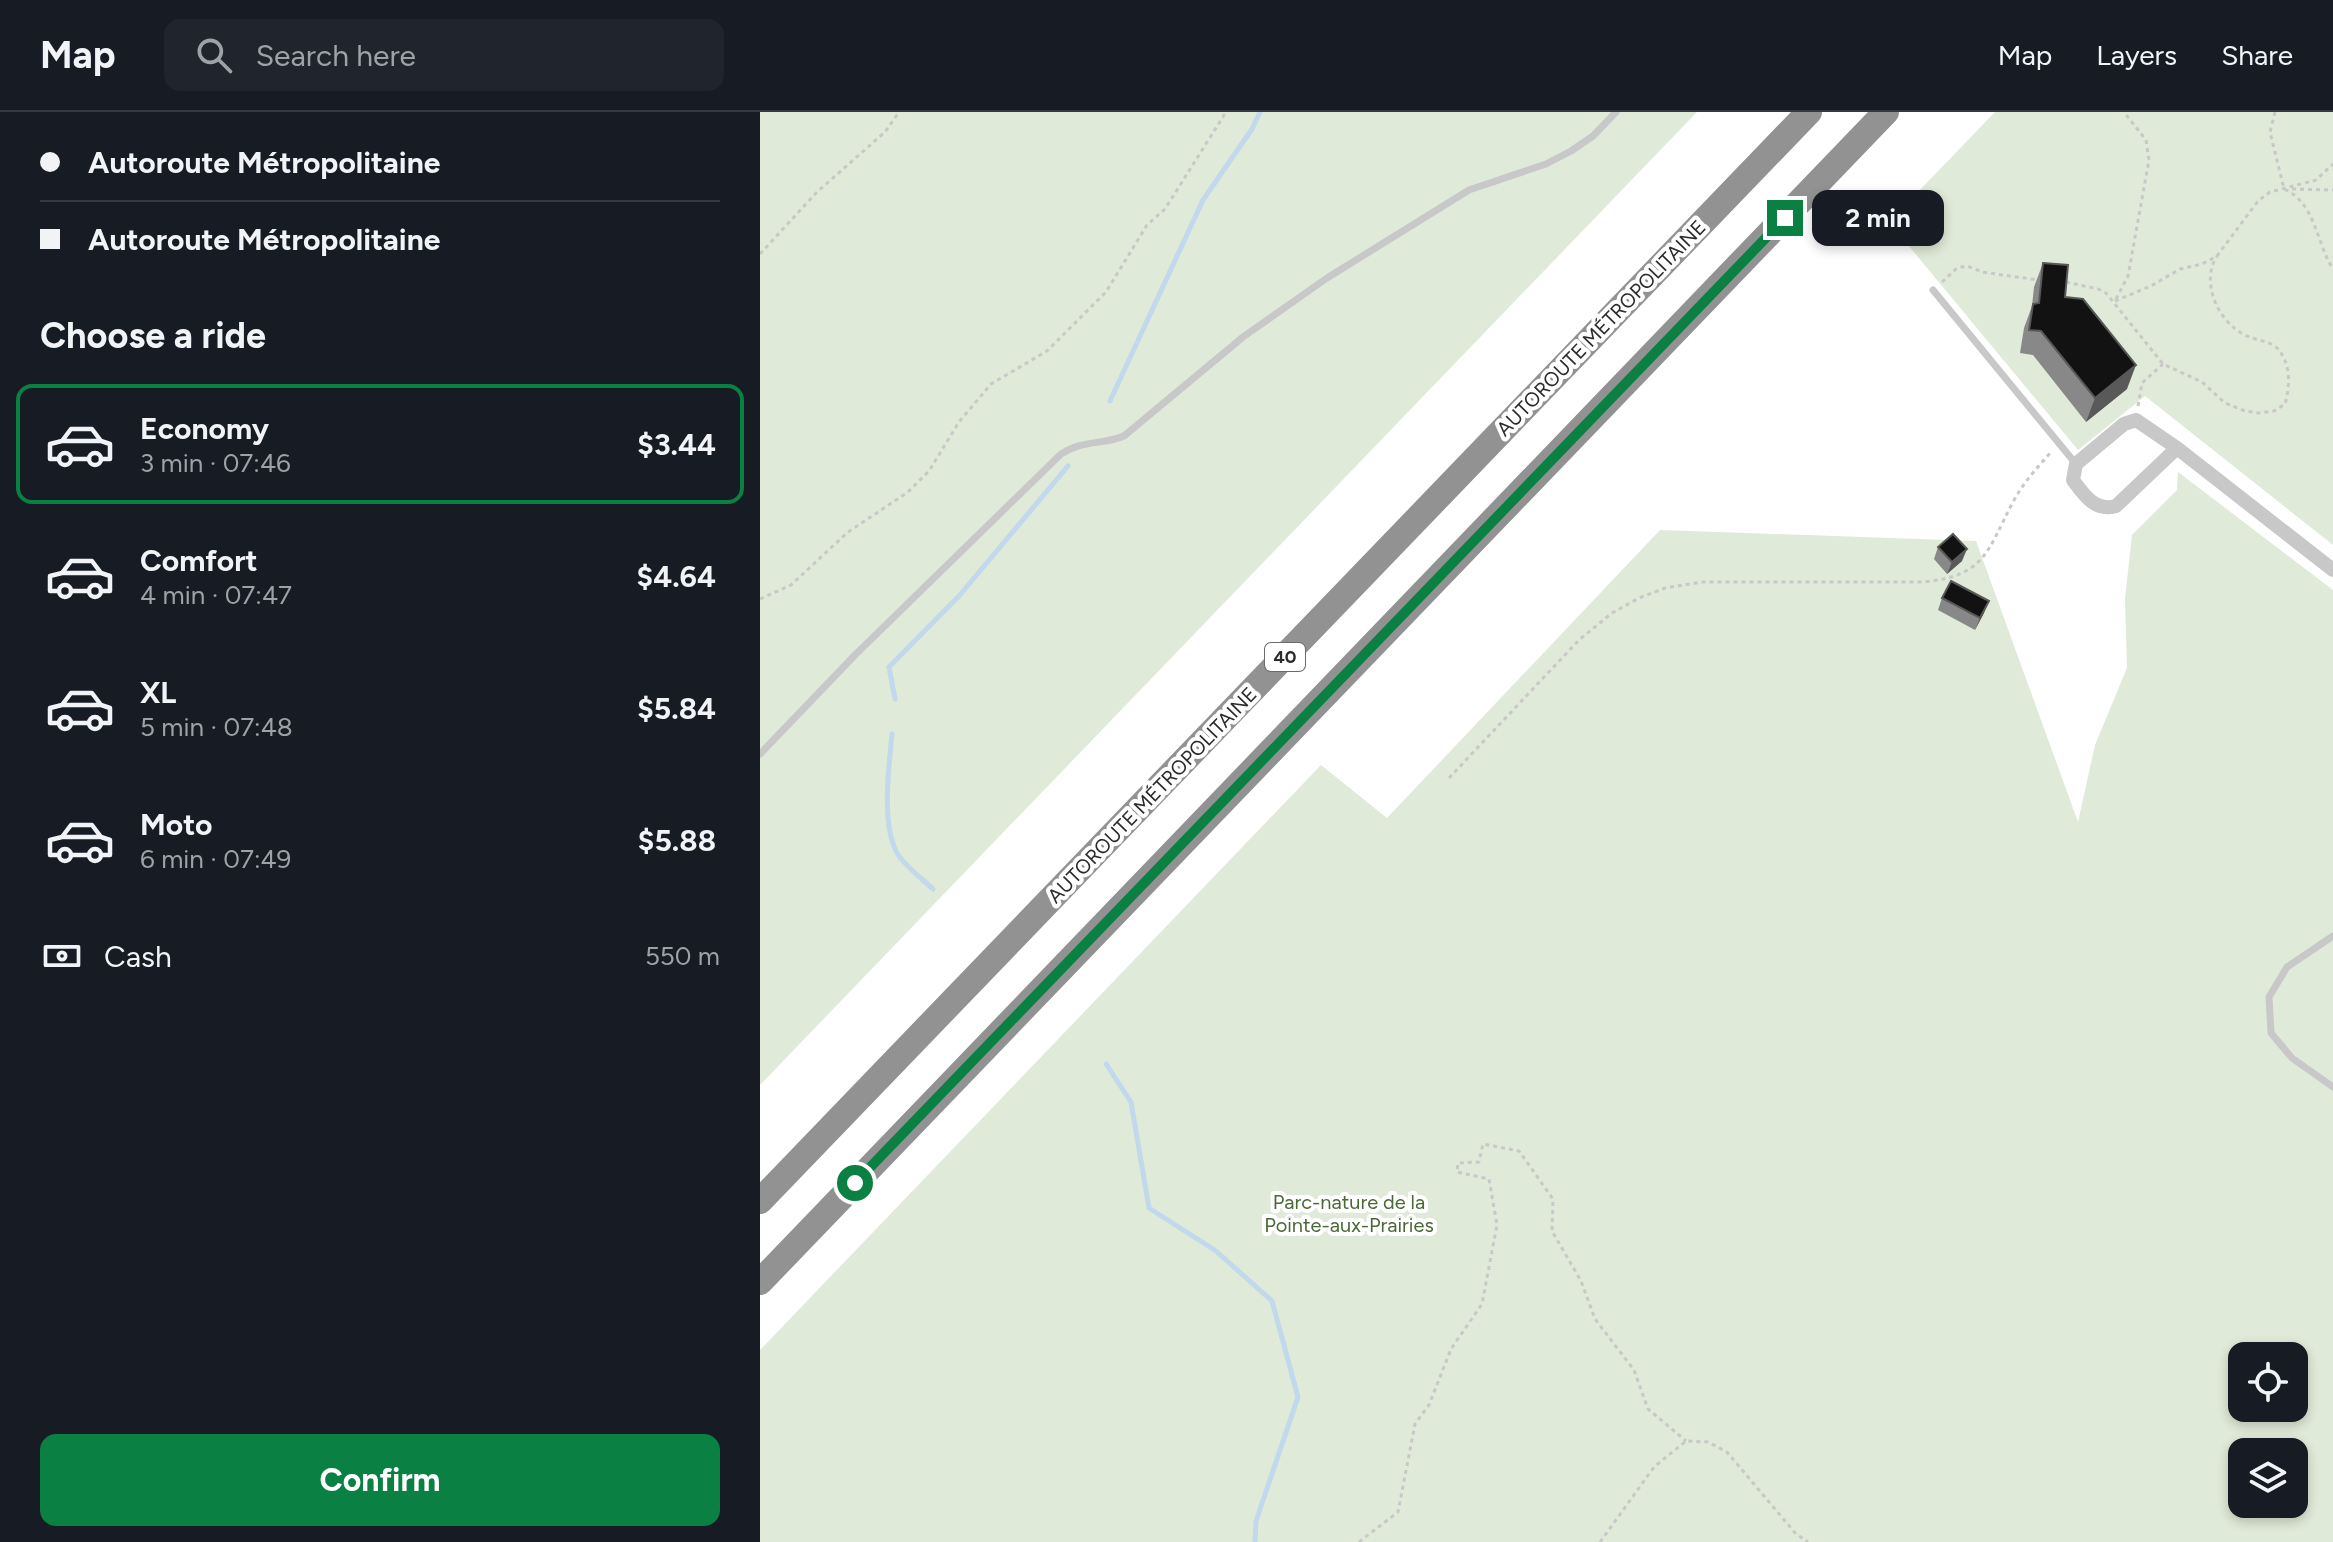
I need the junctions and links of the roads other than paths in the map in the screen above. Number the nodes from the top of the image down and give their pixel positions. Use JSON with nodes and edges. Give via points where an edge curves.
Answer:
{"nodes":[{"id":1,"x":1616,"y":112,"type":"edge"},
{"id":2,"x":1809,"y":112,"type":"edge"},
{"id":3,"x":1886,"y":112,"type":"edge"},
{"id":4,"x":1933,"y":290,"type":"road end"},
{"id":5,"x":2177,"y":448,"type":"junction"},
{"id":6,"x":2076,"y":464,"type":"junction"},
{"id":7,"x":2333,"y":570,"type":"edge"},
{"id":8,"x":760,"y":754,"type":"edge"},
{"id":9,"x":2333,"y":936,"type":"edge"},
{"id":10,"x":2333,"y":1087,"type":"edge"},
{"id":11,"x":760,"y":1201,"type":"edge"},
{"id":12,"x":760,"y":1282,"type":"edge"}],
"edges":[{"from":1,"to":8,"type":"lane","via":[[1571,151],[1469,190],[1327,278],[1243,337],[1124,436],[1061,454]]},
{"from":2,"to":11,"type":"highway","name":"AUTOROUTE MÉTROPOLITAINE","number":"40"},
{"from":3,"to":12,"type":"highway"},
{"from":4,"to":6,"type":"lane"},
{"from":5,"to":6,"type":"street","via":[[2136,420]]},
{"from":5,"to":6,"type":"street","via":[[2135,490],[2106,509],[2093,504],[2073,480]]},
{"from":5,"to":7,"type":"street"},
{"from":9,"to":10,"type":"lane","via":[[2287,967],[2269,997],[2271,1033],[2292,1058]]}]}
